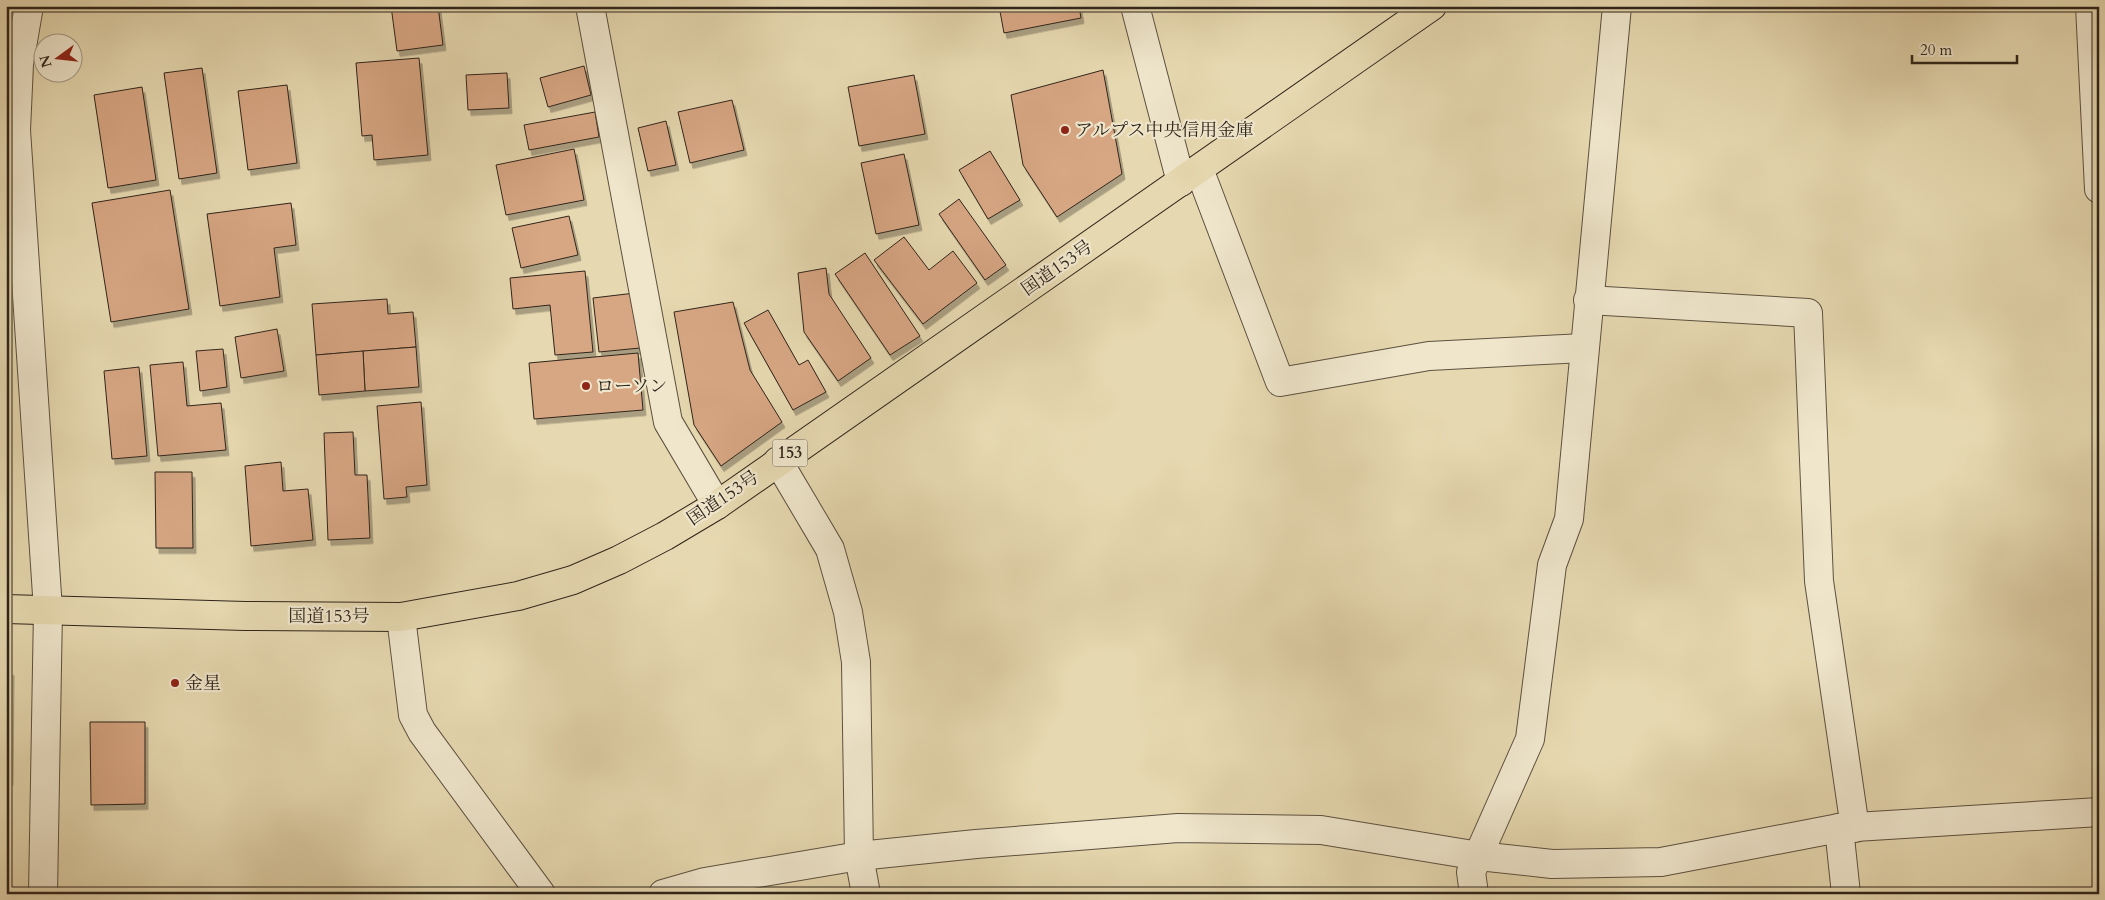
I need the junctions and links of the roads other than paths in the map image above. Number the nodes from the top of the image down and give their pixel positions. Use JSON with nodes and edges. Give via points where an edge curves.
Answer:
{"nodes":[{"id":1,"x":29,"y":6,"type":"edge"},
{"id":2,"x":590,"y":6,"type":"edge"},
{"id":3,"x":1135,"y":6,"type":"edge"},
{"id":4,"x":1432,"y":6,"type":"edge"},
{"id":5,"x":1617,"y":6,"type":"edge"},
{"id":6,"x":2090,"y":6,"type":"edge"},
{"id":7,"x":1190,"y":176,"type":"junction"},
{"id":8,"x":2099,"y":189,"type":"edge"},
{"id":9,"x":1588,"y":300,"type":"junction"},
{"id":10,"x":1584,"y":348,"type":"junction"},
{"id":11,"x":778,"y":461,"type":"junction"},
{"id":12,"x":717,"y":504,"type":"junction"},
{"id":13,"x":6,"y":609,"type":"edge"},
{"id":14,"x":48,"y":610,"type":"junction"},
{"id":15,"x":401,"y":617,"type":"junction"},
{"id":16,"x":2099,"y":812,"type":"edge"},
{"id":17,"x":1847,"y":828,"type":"junction"},
{"id":18,"x":859,"y":856,"type":"junction"},
{"id":19,"x":1480,"y":856,"type":"junction"},
{"id":20,"x":43,"y":894,"type":"edge"},
{"id":21,"x":541,"y":894,"type":"edge"},
{"id":22,"x":663,"y":894,"type":"edge"},
{"id":23,"x":866,"y":894,"type":"edge"},
{"id":24,"x":1474,"y":894,"type":"edge"},
{"id":25,"x":1846,"y":894,"type":"edge"}],
"edges":[{"from":1,"to":14,"type":"street","via":[[20,64],[16,130]]},
{"from":2,"to":12,"type":"street","via":[[668,422]]},
{"from":3,"to":7,"type":"street"},
{"from":4,"to":7,"type":"highway","name":"国道153号","number":"153"},
{"from":5,"to":9,"type":"street"},
{"from":6,"to":8,"type":"street"},
{"from":7,"to":10,"type":"street","via":[[1280,382],[1429,356]]},
{"from":7,"to":11,"type":"highway","name":"国道153号","number":"153"},
{"from":9,"to":10,"type":"street"},
{"from":9,"to":17,"type":"street","via":[[1808,312],[1819,581]]},
{"from":10,"to":19,"type":"street","via":[[1569,519],[1552,565],[1530,739]]},
{"from":11,"to":12,"type":"highway","name":"国道153号","number":"153"},
{"from":11,"to":18,"type":"street","via":[[830,549],[848,612],[856,662]]},
{"from":12,"to":15,"type":"highway","name":"国道153号","number":"153","via":[[642,548],[573,580],[518,596]]},
{"from":13,"to":14,"type":"highway","name":"国道153号","number":"153"},
{"from":14,"to":15,"type":"highway","name":"国道153号","number":"153"},
{"from":14,"to":20,"type":"street"},
{"from":15,"to":21,"type":"street","via":[[413,715],[422,732]]},
{"from":16,"to":17,"type":"street"},
{"from":17,"to":19,"type":"street","via":[[1661,862],[1552,864]]},
{"from":17,"to":25,"type":"street"},
{"from":18,"to":19,"type":"street","via":[[1178,828],[1321,830]]},
{"from":18,"to":22,"type":"street","via":[[705,882]]},
{"from":18,"to":23,"type":"street"},
{"from":19,"to":24,"type":"street","via":[[1471,872]]}]}
